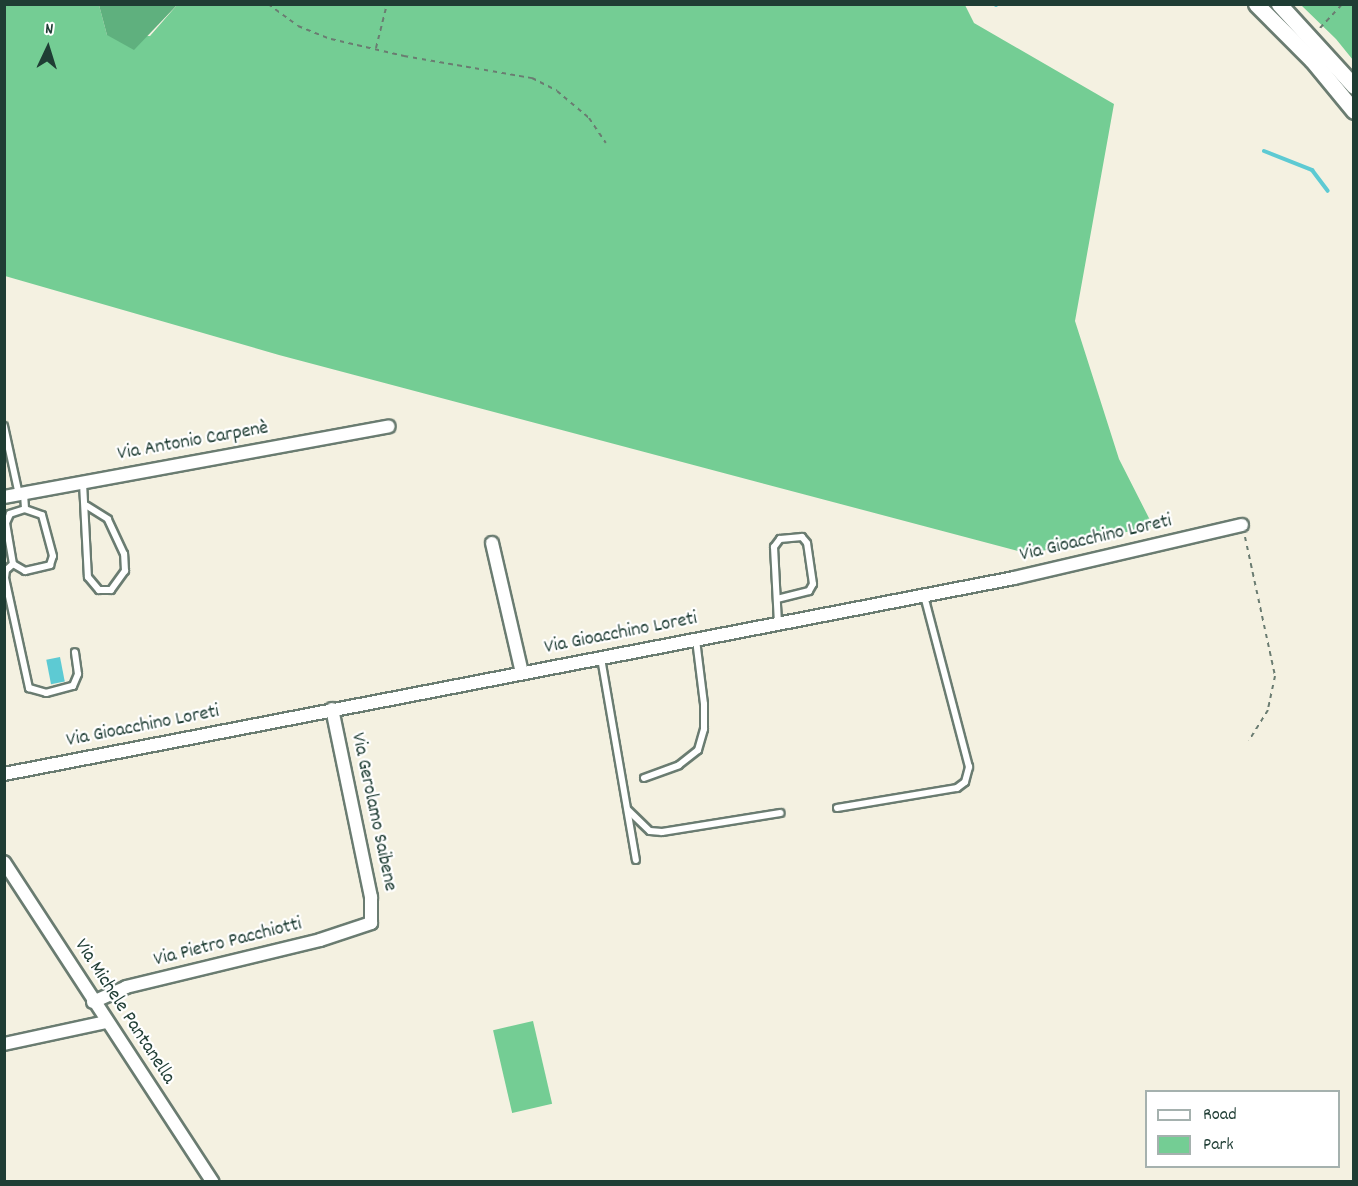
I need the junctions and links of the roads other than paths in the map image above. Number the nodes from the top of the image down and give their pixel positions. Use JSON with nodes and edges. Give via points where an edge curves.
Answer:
{"nodes":[{"id":1,"x":1256,"y":4,"type":"edge"},
{"id":2,"x":1279,"y":4,"type":"edge"},
{"id":3,"x":1353,"y":86,"type":"edge"},
{"id":4,"x":1353,"y":111,"type":"edge"},
{"id":5,"x":4,"y":426,"type":"edge"},
{"id":6,"x":389,"y":426,"type":"dead end"},
{"id":7,"x":83,"y":483,"type":"junction"},
{"id":8,"x":21,"y":494,"type":"junction"},
{"id":9,"x":4,"y":497,"type":"edge"},
{"id":10,"x":87,"y":506,"type":"junction"},
{"id":11,"x":26,"y":509,"type":"junction"},
{"id":12,"x":1242,"y":525,"type":"road end"},
{"id":13,"x":492,"y":543,"type":"dead end"},
{"id":14,"x":13,"y":564,"type":"junction"},
{"id":15,"x":924,"y":596,"type":"junction"},
{"id":16,"x":777,"y":599,"type":"junction"},
{"id":17,"x":778,"y":624,"type":"junction"},
{"id":18,"x":696,"y":640,"type":"junction"},
{"id":19,"x":75,"y":652,"type":"dead end"},
{"id":20,"x":601,"y":658,"type":"junction"},
{"id":21,"x":522,"y":673,"type":"junction"},
{"id":22,"x":332,"y":709,"type":"junction"},
{"id":23,"x":4,"y":774,"type":"edge"},
{"id":24,"x":644,"y":778,"type":"dead end"},
{"id":25,"x":837,"y":808,"type":"dead end"},
{"id":26,"x":627,"y":809,"type":"junction"},
{"id":27,"x":780,"y":813,"type":"dead end"},
{"id":28,"x":636,"y":860,"type":"dead end"},
{"id":29,"x":4,"y":862,"type":"edge"},
{"id":30,"x":371,"y":923,"type":"joint"},
{"id":31,"x":93,"y":1002,"type":"junction"},
{"id":32,"x":106,"y":1022,"type":"junction"},
{"id":33,"x":4,"y":1044,"type":"edge"},
{"id":34,"x":213,"y":1182,"type":"edge"}],
"edges":[{"from":1,"to":4,"type":"street","via":[[1312,60]]},
{"from":2,"to":3,"type":"street"},
{"from":5,"to":8,"type":"lane"},
{"from":6,"to":7,"type":"street","name":"Via Antonio Carpenè"},
{"from":7,"to":8,"type":"street","name":"Via Antonio Carpenè"},
{"from":7,"to":10,"type":"lane"},
{"from":8,"to":9,"type":"street","name":"Via Antonio Carpenè"},
{"from":8,"to":11,"type":"lane"},
{"from":10,"to":10,"type":"lane","via":[[84,534],[88,577],[99,590],[111,590],[125,571],[124,554],[108,519]]},
{"from":11,"to":14,"type":"lane","via":[[13,512],[6,519]]},
{"from":11,"to":14,"type":"lane","via":[[42,515],[53,559],[44,568],[25,571]]},
{"from":12,"to":15,"type":"street","name":"Via Gioacchino Loreti"},
{"from":13,"to":21,"type":"street"},
{"from":14,"to":19,"type":"lane","via":[[6,570],[5,578],[29,688],[46,693],[73,686],[78,674]]},
{"from":15,"to":17,"type":"street","name":"Via Gioacchino Loreti"},
{"from":15,"to":25,"type":"lane","via":[[969,767],[965,782],[957,788]]},
{"from":16,"to":16,"type":"lane","via":[[774,547],[780,539],[802,537],[807,543],[813,584],[809,591]]},
{"from":16,"to":17,"type":"lane"},
{"from":17,"to":18,"type":"street","name":"Via Gioacchino Loreti"},
{"from":18,"to":20,"type":"street","name":"Via Gioacchino Loreti"},
{"from":18,"to":24,"type":"lane","via":[[704,729],[698,750],[680,765]]},
{"from":20,"to":21,"type":"street","name":"Via Gioacchino Loreti"},
{"from":20,"to":26,"type":"lane"},
{"from":21,"to":22,"type":"street","name":"Via Gioacchino Loreti"},
{"from":22,"to":23,"type":"street","name":"Via Gioacchino Loreti"},
{"from":22,"to":30,"type":"street","name":"Via Gerolamo Saibene","via":[[371,897]]},
{"from":26,"to":27,"type":"lane","via":[[650,831],[662,832]]},
{"from":26,"to":28,"type":"lane"},
{"from":29,"to":31,"type":"street","name":"Via Michele Pantanella"},
{"from":30,"to":31,"type":"street","name":"Via Pietro Pacchiotti","via":[[320,940],[126,987]]},
{"from":31,"to":32,"type":"street","name":"Via Michele Pantanella"},
{"from":32,"to":33,"type":"street"},
{"from":32,"to":34,"type":"street","name":"Via Michele Pantanella"}]}
